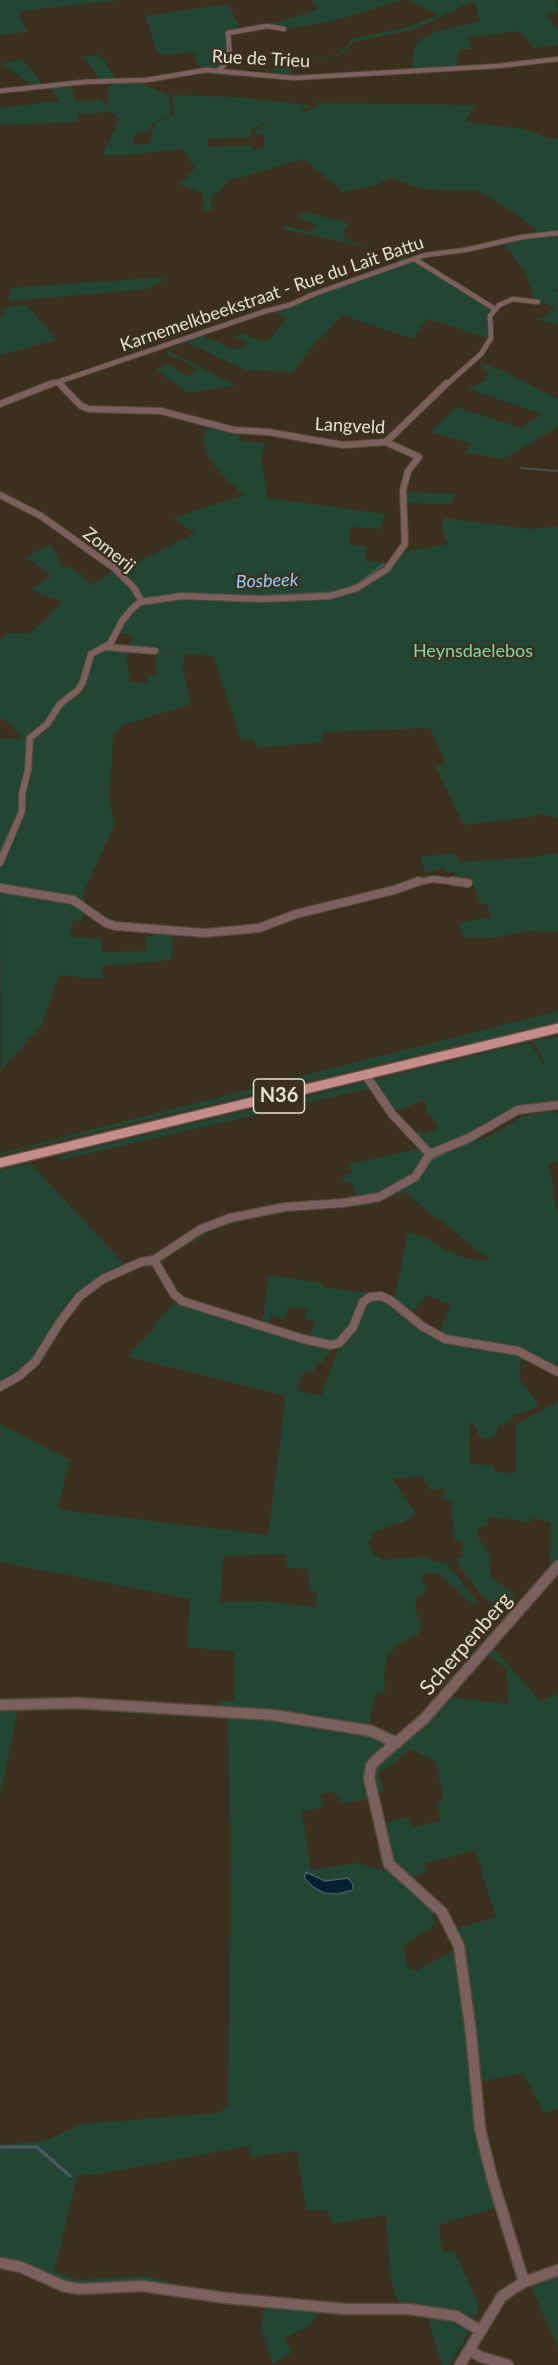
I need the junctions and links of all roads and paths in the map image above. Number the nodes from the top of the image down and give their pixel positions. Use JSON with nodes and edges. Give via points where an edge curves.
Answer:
{"nodes":[{"id":1,"x":284,"y":29,"type":"dead end"},
{"id":2,"x":558,"y":59,"type":"edge"},
{"id":3,"x":219,"y":70,"type":"junction"},
{"id":4,"x":0,"y":91,"type":"edge"},
{"id":5,"x":558,"y":233,"type":"edge"},
{"id":6,"x":416,"y":260,"type":"junction"},
{"id":7,"x":538,"y":302,"type":"dead end"},
{"id":8,"x":495,"y":309,"type":"junction"},
{"id":9,"x":58,"y":382,"type":"junction"},
{"id":10,"x":0,"y":404,"type":"edge"},
{"id":11,"x":387,"y":442,"type":"junction"},
{"id":12,"x":0,"y":495,"type":"edge"},
{"id":13,"x":142,"y":602,"type":"junction"},
{"id":14,"x":105,"y":647,"type":"junction"},
{"id":15,"x":155,"y":651,"type":"dead end"},
{"id":16,"x":0,"y":862,"type":"edge"},
{"id":17,"x":468,"y":883,"type":"dead end"},
{"id":18,"x":0,"y":888,"type":"edge"},
{"id":19,"x":558,"y":1028,"type":"edge"},
{"id":20,"x":365,"y":1074,"type":"junction"},
{"id":21,"x":558,"y":1105,"type":"edge"},
{"id":22,"x":430,"y":1154,"type":"junction"},
{"id":23,"x":0,"y":1163,"type":"edge"},
{"id":24,"x":154,"y":1260,"type":"junction"},
{"id":25,"x":558,"y":1372,"type":"edge"},
{"id":26,"x":0,"y":1387,"type":"edge"},
{"id":27,"x":558,"y":1566,"type":"edge"},
{"id":28,"x":0,"y":1705,"type":"edge"},
{"id":29,"x":397,"y":1743,"type":"junction"},
{"id":30,"x":0,"y":2264,"type":"edge"},
{"id":31,"x":558,"y":2270,"type":"edge"},
{"id":32,"x":524,"y":2282,"type":"junction"},
{"id":33,"x":481,"y":2331,"type":"junction"},
{"id":34,"x":464,"y":2358,"type":"edge"},
{"id":35,"x":508,"y":2365,"type":"edge"}],
"edges":[{"from":1,"to":3,"type":"street","via":[[267,26],[228,33],[230,59]]},
{"from":2,"to":3,"type":"street","name":"Rue de Trieu","via":[[294,78]]},
{"from":3,"to":4,"type":"street","name":"Rue de Trieu","via":[[147,80]]},
{"from":5,"to":6,"type":"street","name":"Karnemelkbeekstraat - Rue du Lait Battu","via":[[430,254]]},
{"from":6,"to":8,"type":"street"},
{"from":6,"to":9,"type":"street","name":"Karnemelkbeekstraat - Rue du Lait Battu"},
{"from":7,"to":8,"type":"street","via":[[513,299]]},
{"from":8,"to":11,"type":"street","via":[[489,317],[491,338],[483,351]]},
{"from":9,"to":10,"type":"street","name":"Karnemelkbeekstraat - Rue du Lait Battu"},
{"from":9,"to":11,"type":"street","name":"Langveld","via":[[88,409],[161,411],[229,429],[343,445]]},
{"from":11,"to":13,"type":"street","name":"Langveld","via":[[420,457],[408,471],[403,490],[405,544],[393,562],[372,579],[351,591],[330,596],[182,596]]},
{"from":12,"to":13,"type":"street","name":"Zomerij","via":[[41,516],[114,568]]},
{"from":13,"to":14,"type":"street","name":"Zomerij","via":[[124,617]]},
{"from":14,"to":15,"type":"street"},
{"from":14,"to":16,"type":"street","name":"Zomerij","via":[[90,654],[78,690],[30,738],[22,811]]},
{"from":17,"to":18,"type":"street","via":[[422,880],[289,916],[259,928],[205,933],[115,926],[73,900]]},
{"from":19,"to":20,"type":"main road","number":"N36"},
{"from":20,"to":22,"type":"street","via":[[392,1114]]},
{"from":20,"to":23,"type":"main road","number":"N36"},
{"from":21,"to":22,"type":"street","via":[[518,1110],[470,1138]]},
{"from":22,"to":24,"type":"street","via":[[415,1177],[379,1197],[285,1207],[230,1218],[201,1229]]},
{"from":24,"to":25,"type":"street","via":[[182,1301],[303,1339],[339,1343],[353,1327],[363,1302],[381,1296],[445,1339],[518,1351]]},
{"from":24,"to":26,"type":"street","via":[[122,1269],[88,1288],[60,1322],[39,1358]]},
{"from":27,"to":29,"type":"street","name":"Scherpenberg","via":[[433,1709]]},
{"from":28,"to":29,"type":"street","via":[[77,1703],[273,1715],[371,1731]]},
{"from":29,"to":32,"type":"street","name":"Scherpenberg","via":[[376,1760],[369,1772],[383,1845],[393,1870],[435,1905],[457,1940],[480,2129]]},
{"from":30,"to":33,"type":"street","via":[[21,2267],[63,2286],[80,2289],[142,2286],[345,2310],[409,2309],[456,2316]]},
{"from":31,"to":32,"type":"street"},
{"from":32,"to":33,"type":"street","via":[[502,2296]]},
{"from":33,"to":34,"type":"street"},
{"from":34,"to":35,"type":"street","via":[[481,2357]]}]}
